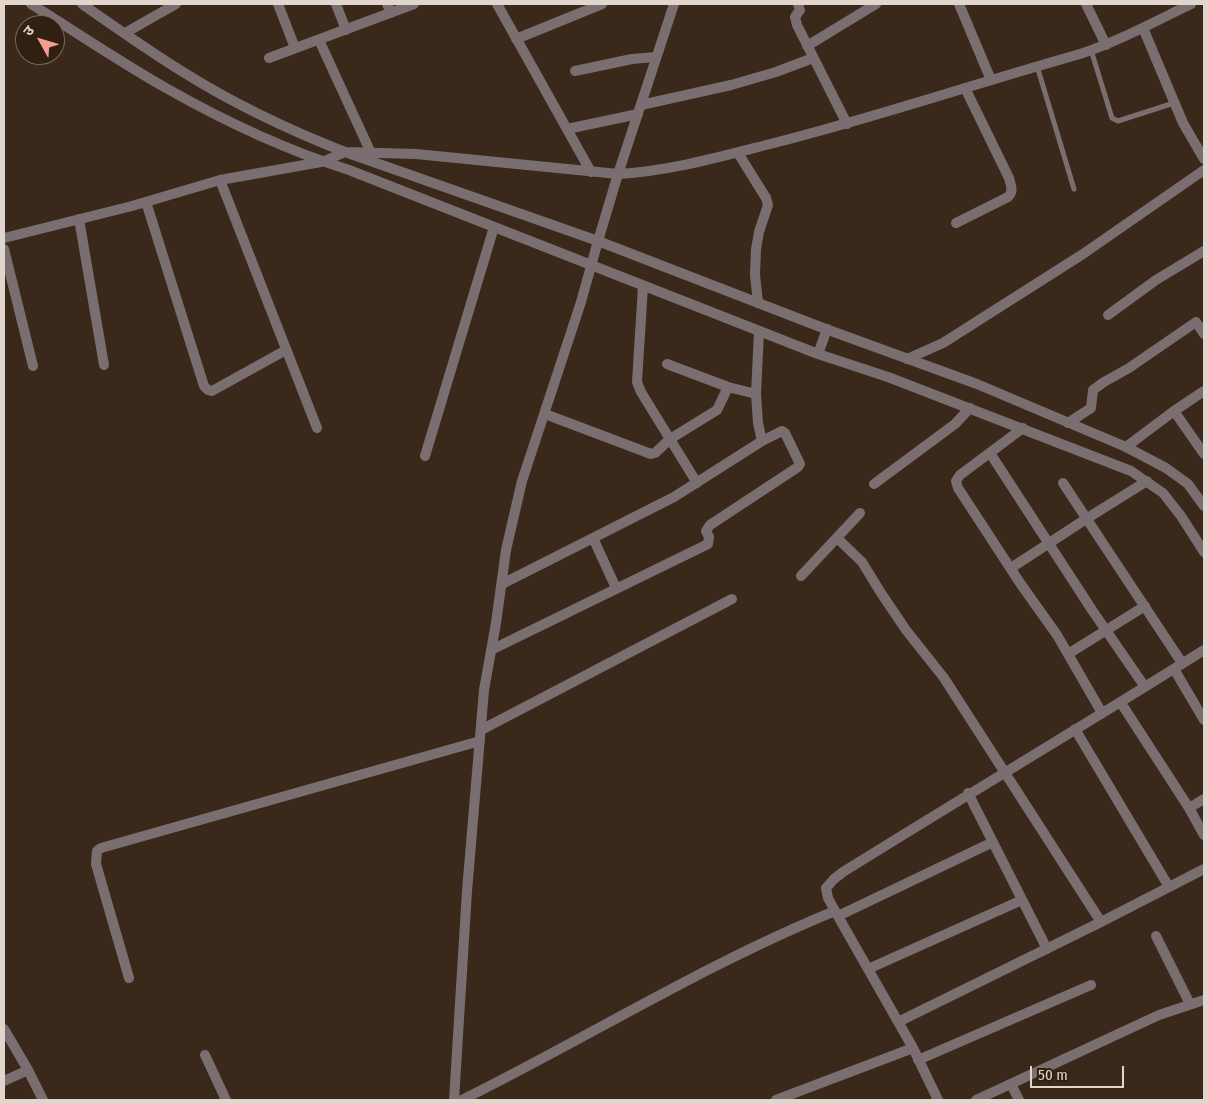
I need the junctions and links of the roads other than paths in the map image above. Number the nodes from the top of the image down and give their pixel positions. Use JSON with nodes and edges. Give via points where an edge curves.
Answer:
{"nodes":[{"id":1,"x":31,"y":4,"type":"edge"},
{"id":2,"x":82,"y":4,"type":"edge"},
{"id":3,"x":176,"y":4,"type":"edge"},
{"id":4,"x":278,"y":4,"type":"edge"},
{"id":5,"x":336,"y":4,"type":"edge"},
{"id":6,"x":414,"y":4,"type":"edge"},
{"id":7,"x":496,"y":4,"type":"edge"},
{"id":8,"x":602,"y":4,"type":"edge"},
{"id":9,"x":674,"y":4,"type":"edge"},
{"id":10,"x":798,"y":4,"type":"edge"},
{"id":11,"x":876,"y":4,"type":"edge"},
{"id":12,"x":959,"y":4,"type":"edge"},
{"id":13,"x":1086,"y":4,"type":"edge"},
{"id":14,"x":1191,"y":4,"type":"edge"},
{"id":15,"x":1177,"y":7,"type":"edge"},
{"id":16,"x":389,"y":8,"type":"edge"},
{"id":17,"x":1143,"y":28,"type":"junction"},
{"id":18,"x":346,"y":30,"type":"junction"},
{"id":19,"x":125,"y":33,"type":"junction"},
{"id":20,"x":516,"y":39,"type":"junction"},
{"id":21,"x":319,"y":40,"type":"junction"},
{"id":22,"x":1106,"y":45,"type":"junction"},
{"id":23,"x":807,"y":46,"type":"junction"},
{"id":24,"x":295,"y":48,"type":"junction"},
{"id":25,"x":1091,"y":50,"type":"junction"},
{"id":26,"x":656,"y":57,"type":"junction"},
{"id":27,"x":269,"y":58,"type":"dead end"},
{"id":28,"x":813,"y":58,"type":"junction"},
{"id":29,"x":1037,"y":66,"type":"junction"},
{"id":30,"x":575,"y":71,"type":"dead end"},
{"id":31,"x":991,"y":80,"type":"junction"},
{"id":32,"x":965,"y":88,"type":"junction"},
{"id":33,"x":1174,"y":103,"type":"junction"},
{"id":34,"x":639,"y":109,"type":"junction"},
{"id":35,"x":847,"y":124,"type":"junction"},
{"id":36,"x":567,"y":129,"type":"junction"},
{"id":37,"x":342,"y":153,"type":"junction"},
{"id":38,"x":371,"y":153,"type":"junction"},
{"id":39,"x":738,"y":153,"type":"junction"},
{"id":40,"x":1204,"y":159,"type":"edge"},
{"id":41,"x":325,"y":160,"type":"junction"},
{"id":42,"x":1204,"y":170,"type":"edge"},
{"id":43,"x":591,"y":172,"type":"junction"},
{"id":44,"x":618,"y":174,"type":"junction"},
{"id":45,"x":220,"y":180,"type":"junction"},
{"id":46,"x":1074,"y":189,"type":"dead end"},
{"id":47,"x":146,"y":202,"type":"junction"},
{"id":48,"x":79,"y":219,"type":"junction"},
{"id":49,"x":956,"y":223,"type":"dead end"},
{"id":50,"x":494,"y":227,"type":"junction"},
{"id":51,"x":4,"y":238,"type":"edge"},
{"id":52,"x":4,"y":249,"type":"edge"},
{"id":53,"x":1204,"y":251,"type":"edge"},
{"id":54,"x":595,"y":253,"type":"junction"},
{"id":55,"x":643,"y":286,"type":"junction"},
{"id":56,"x":758,"y":303,"type":"junction"},
{"id":57,"x":1108,"y":314,"type":"dead end"},
{"id":58,"x":1200,"y":320,"type":"edge"},
{"id":59,"x":759,"y":331,"type":"junction"},
{"id":60,"x":1204,"y":334,"type":"edge"},
{"id":61,"x":822,"y":342,"type":"junction"},
{"id":62,"x":286,"y":350,"type":"junction"},
{"id":63,"x":907,"y":359,"type":"junction"},
{"id":64,"x":667,"y":364,"type":"dead end"},
{"id":65,"x":104,"y":365,"type":"dead end"},
{"id":66,"x":33,"y":366,"type":"dead end"},
{"id":67,"x":728,"y":387,"type":"junction"},
{"id":68,"x":1204,"y":391,"type":"edge"},
{"id":69,"x":756,"y":394,"type":"junction"},
{"id":70,"x":970,"y":408,"type":"junction"},
{"id":71,"x":1174,"y":411,"type":"junction"},
{"id":72,"x":545,"y":414,"type":"junction"},
{"id":73,"x":1068,"y":423,"type":"junction"},
{"id":74,"x":317,"y":428,"type":"dead end"},
{"id":75,"x":1023,"y":428,"type":"junction"},
{"id":76,"x":670,"y":439,"type":"junction"},
{"id":77,"x":762,"y":441,"type":"junction"},
{"id":78,"x":1126,"y":447,"type":"junction"},
{"id":79,"x":990,"y":453,"type":"junction"},
{"id":80,"x":1204,"y":454,"type":"edge"},
{"id":81,"x":425,"y":456,"type":"dead end"},
{"id":82,"x":1147,"y":481,"type":"junction"},
{"id":83,"x":697,"y":483,"type":"junction"},
{"id":84,"x":1063,"y":483,"type":"dead end"},
{"id":85,"x":874,"y":484,"type":"dead end"},
{"id":86,"x":1204,"y":506,"type":"edge"},
{"id":87,"x":860,"y":513,"type":"dead end"},
{"id":88,"x":1086,"y":518,"type":"junction"},
{"id":89,"x":593,"y":538,"type":"junction"},
{"id":90,"x":837,"y":538,"type":"junction"},
{"id":91,"x":1049,"y":543,"type":"junction"},
{"id":92,"x":1204,"y":552,"type":"edge"},
{"id":93,"x":1011,"y":568,"type":"junction"},
{"id":94,"x":801,"y":576,"type":"dead end"},
{"id":95,"x":502,"y":584,"type":"junction"},
{"id":96,"x":616,"y":588,"type":"junction"},
{"id":97,"x":732,"y":600,"type":"dead end"},
{"id":98,"x":1145,"y":606,"type":"junction"},
{"id":99,"x":1107,"y":631,"type":"junction"},
{"id":100,"x":491,"y":650,"type":"junction"},
{"id":101,"x":1204,"y":650,"type":"edge"},
{"id":102,"x":1068,"y":654,"type":"junction"},
{"id":103,"x":1178,"y":666,"type":"junction"},
{"id":104,"x":1144,"y":688,"type":"junction"},
{"id":105,"x":1121,"y":703,"type":"junction"},
{"id":106,"x":1102,"y":713,"type":"junction"},
{"id":107,"x":1204,"y":720,"type":"edge"},
{"id":108,"x":1075,"y":729,"type":"junction"},
{"id":109,"x":480,"y":735,"type":"junction"},
{"id":110,"x":1005,"y":771,"type":"junction"},
{"id":111,"x":968,"y":793,"type":"junction"},
{"id":112,"x":1204,"y":800,"type":"edge"},
{"id":113,"x":1189,"y":808,"type":"junction"},
{"id":114,"x":1204,"y":835,"type":"edge"},
{"id":115,"x":993,"y":842,"type":"junction"},
{"id":116,"x":1204,"y":869,"type":"edge"},
{"id":117,"x":1169,"y":887,"type":"junction"},
{"id":118,"x":1022,"y":900,"type":"junction"},
{"id":119,"x":836,"y":914,"type":"junction"},
{"id":120,"x":1101,"y":922,"type":"junction"},
{"id":121,"x":1156,"y":936,"type":"dead end"},
{"id":122,"x":1046,"y":949,"type":"junction"},
{"id":123,"x":868,"y":969,"type":"junction"},
{"id":124,"x":129,"y":978,"type":"dead end"},
{"id":125,"x":1091,"y":985,"type":"dead end"},
{"id":126,"x":1204,"y":1000,"type":"edge"},
{"id":127,"x":1190,"y":1004,"type":"junction"},
{"id":128,"x":898,"y":1022,"type":"junction"},
{"id":129,"x":4,"y":1029,"type":"edge"},
{"id":130,"x":913,"y":1048,"type":"junction"},
{"id":131,"x":205,"y":1055,"type":"dead end"},
{"id":132,"x":918,"y":1060,"type":"junction"},
{"id":133,"x":28,"y":1070,"type":"junction"},
{"id":134,"x":4,"y":1081,"type":"edge"},
{"id":135,"x":1010,"y":1084,"type":"junction"},
{"id":136,"x":43,"y":1100,"type":"edge"},
{"id":137,"x":226,"y":1100,"type":"edge"},
{"id":138,"x":454,"y":1100,"type":"edge"},
{"id":139,"x":462,"y":1100,"type":"edge"},
{"id":140,"x":776,"y":1100,"type":"edge"},
{"id":141,"x":936,"y":1100,"type":"edge"},
{"id":142,"x":976,"y":1100,"type":"edge"},
{"id":143,"x":1018,"y":1100,"type":"edge"}],
"edges":[{"from":1,"to":41,"type":"street","via":[[166,88],[254,134]]},
{"from":2,"to":19,"type":"street"},
{"from":3,"to":19,"type":"street"},
{"from":4,"to":24,"type":"street"},
{"from":5,"to":18,"type":"street"},
{"from":6,"to":16,"type":"street"},
{"from":7,"to":20,"type":"street"},
{"from":8,"to":20,"type":"street"},
{"from":9,"to":26,"type":"street"},
{"from":10,"to":23,"type":"street","via":[[800,10],[795,20]]},
{"from":11,"to":23,"type":"street"},
{"from":12,"to":31,"type":"street"},
{"from":13,"to":22,"type":"street"},
{"from":14,"to":15,"type":"street"},
{"from":15,"to":17,"type":"street"},
{"from":16,"to":18,"type":"street"},
{"from":17,"to":22,"type":"street"},
{"from":17,"to":33,"type":"street"},
{"from":18,"to":21,"type":"street"},
{"from":19,"to":37,"type":"street","via":[[229,98]]},
{"from":20,"to":36,"type":"street"},
{"from":21,"to":24,"type":"street"},
{"from":21,"to":38,"type":"street"},
{"from":22,"to":25,"type":"street"},
{"from":23,"to":28,"type":"street"},
{"from":24,"to":27,"type":"street"},
{"from":25,"to":29,"type":"street"},
{"from":25,"to":33,"type":"lane","via":[[1115,121]]},
{"from":26,"to":30,"type":"street"},
{"from":26,"to":34,"type":"street"},
{"from":28,"to":34,"type":"street","via":[[776,72]]},
{"from":28,"to":35,"type":"street"},
{"from":29,"to":31,"type":"street"},
{"from":29,"to":46,"type":"lane"},
{"from":31,"to":32,"type":"street"},
{"from":32,"to":35,"type":"street"},
{"from":32,"to":49,"type":"street","via":[[1001,161],[1012,193]]},
{"from":33,"to":40,"type":"street"},
{"from":34,"to":36,"type":"street"},
{"from":34,"to":44,"type":"street"},
{"from":35,"to":39,"type":"street"},
{"from":36,"to":43,"type":"street"},
{"from":37,"to":38,"type":"street"},
{"from":37,"to":41,"type":"street"},
{"from":37,"to":54,"type":"street"},
{"from":38,"to":43,"type":"street","via":[[416,154]]},
{"from":39,"to":44,"type":"street","via":[[645,173]]},
{"from":39,"to":56,"type":"street","via":[[768,206],[756,249]]},
{"from":41,"to":45,"type":"street"},
{"from":41,"to":50,"type":"street"},
{"from":42,"to":63,"type":"street","via":[[1058,270],[943,343]]},
{"from":43,"to":44,"type":"street"},
{"from":44,"to":54,"type":"street"},
{"from":45,"to":47,"type":"street"},
{"from":45,"to":62,"type":"street"},
{"from":47,"to":48,"type":"street"},
{"from":47,"to":62,"type":"street","via":[[204,386],[212,391]]},
{"from":48,"to":51,"type":"street"},
{"from":48,"to":65,"type":"street"},
{"from":50,"to":54,"type":"street"},
{"from":50,"to":81,"type":"street"},
{"from":52,"to":66,"type":"street"},
{"from":53,"to":57,"type":"street"},
{"from":54,"to":55,"type":"street"},
{"from":54,"to":56,"type":"street"},
{"from":54,"to":72,"type":"street"},
{"from":55,"to":59,"type":"street"},
{"from":55,"to":76,"type":"street","via":[[637,382]]},
{"from":56,"to":61,"type":"street"},
{"from":58,"to":60,"type":"street"},
{"from":58,"to":73,"type":"street","via":[[1097,387],[1092,394],[1091,408]]},
{"from":59,"to":61,"type":"street"},
{"from":59,"to":69,"type":"street"},
{"from":61,"to":63,"type":"street"},
{"from":61,"to":70,"type":"street","via":[[888,377]]},
{"from":62,"to":74,"type":"street"},
{"from":63,"to":73,"type":"street","via":[[977,384]]},
{"from":64,"to":67,"type":"street"},
{"from":67,"to":69,"type":"street"},
{"from":67,"to":76,"type":"street","via":[[717,410]]},
{"from":68,"to":71,"type":"street"},
{"from":69,"to":77,"type":"street"},
{"from":70,"to":75,"type":"street"},
{"from":70,"to":85,"type":"street","via":[[955,424]]},
{"from":71,"to":78,"type":"street"},
{"from":71,"to":80,"type":"street"},
{"from":72,"to":76,"type":"street","via":[[652,454]]},
{"from":72,"to":95,"type":"street","via":[[512,519]]},
{"from":73,"to":78,"type":"street"},
{"from":75,"to":79,"type":"street"},
{"from":75,"to":82,"type":"street","via":[[1131,471]]},
{"from":76,"to":83,"type":"street"},
{"from":77,"to":83,"type":"street"},
{"from":77,"to":96,"type":"street","via":[[785,433],[800,464],[710,526],[706,531],[708,544]]},
{"from":78,"to":86,"type":"street","via":[[1188,484]]},
{"from":79,"to":91,"type":"street"},
{"from":79,"to":93,"type":"street","via":[[956,481]]},
{"from":82,"to":88,"type":"street"},
{"from":82,"to":92,"type":"street","via":[[1164,493]]},
{"from":83,"to":89,"type":"street"},
{"from":84,"to":88,"type":"street"},
{"from":87,"to":90,"type":"street"},
{"from":88,"to":91,"type":"street"},
{"from":88,"to":98,"type":"street"},
{"from":89,"to":95,"type":"street"},
{"from":89,"to":96,"type":"street"},
{"from":90,"to":94,"type":"street"},
{"from":90,"to":110,"type":"street","via":[[862,562],[880,593],[944,678]]},
{"from":91,"to":93,"type":"street"},
{"from":91,"to":99,"type":"street"},
{"from":93,"to":102,"type":"street"},
{"from":95,"to":100,"type":"street"},
{"from":96,"to":100,"type":"street"},
{"from":97,"to":109,"type":"street"},
{"from":98,"to":99,"type":"street"},
{"from":98,"to":103,"type":"street"},
{"from":99,"to":102,"type":"street"},
{"from":99,"to":104,"type":"street"},
{"from":100,"to":109,"type":"street"},
{"from":101,"to":103,"type":"street"},
{"from":102,"to":106,"type":"street"},
{"from":103,"to":104,"type":"street"},
{"from":103,"to":107,"type":"street"},
{"from":104,"to":105,"type":"street"},
{"from":105,"to":106,"type":"street"},
{"from":105,"to":113,"type":"street"},
{"from":106,"to":108,"type":"street"},
{"from":108,"to":110,"type":"street"},
{"from":108,"to":117,"type":"street"},
{"from":109,"to":124,"type":"street","via":[[101,848],[97,851],[96,864]]},
{"from":109,"to":138,"type":"street"},
{"from":110,"to":111,"type":"street"},
{"from":110,"to":120,"type":"street"},
{"from":111,"to":115,"type":"street"},
{"from":111,"to":119,"type":"street","via":[[834,879],[826,888]]},
{"from":112,"to":113,"type":"street"},
{"from":113,"to":114,"type":"street"},
{"from":115,"to":118,"type":"street"},
{"from":115,"to":119,"type":"street"},
{"from":116,"to":117,"type":"street"},
{"from":117,"to":120,"type":"street"},
{"from":118,"to":122,"type":"street"},
{"from":118,"to":123,"type":"street"},
{"from":119,"to":123,"type":"street"},
{"from":119,"to":139,"type":"street","via":[[791,929],[691,978]]},
{"from":120,"to":122,"type":"street"},
{"from":121,"to":127,"type":"street"},
{"from":122,"to":128,"type":"street"},
{"from":123,"to":128,"type":"street"},
{"from":125,"to":132,"type":"street"},
{"from":126,"to":127,"type":"street"},
{"from":127,"to":135,"type":"street","via":[[1159,1015]]},
{"from":128,"to":130,"type":"street"},
{"from":129,"to":133,"type":"street"},
{"from":130,"to":132,"type":"street"},
{"from":130,"to":140,"type":"street"},
{"from":131,"to":137,"type":"street"},
{"from":132,"to":141,"type":"street"},
{"from":133,"to":134,"type":"street"},
{"from":133,"to":136,"type":"street"},
{"from":135,"to":142,"type":"street"},
{"from":135,"to":143,"type":"street"}]}
